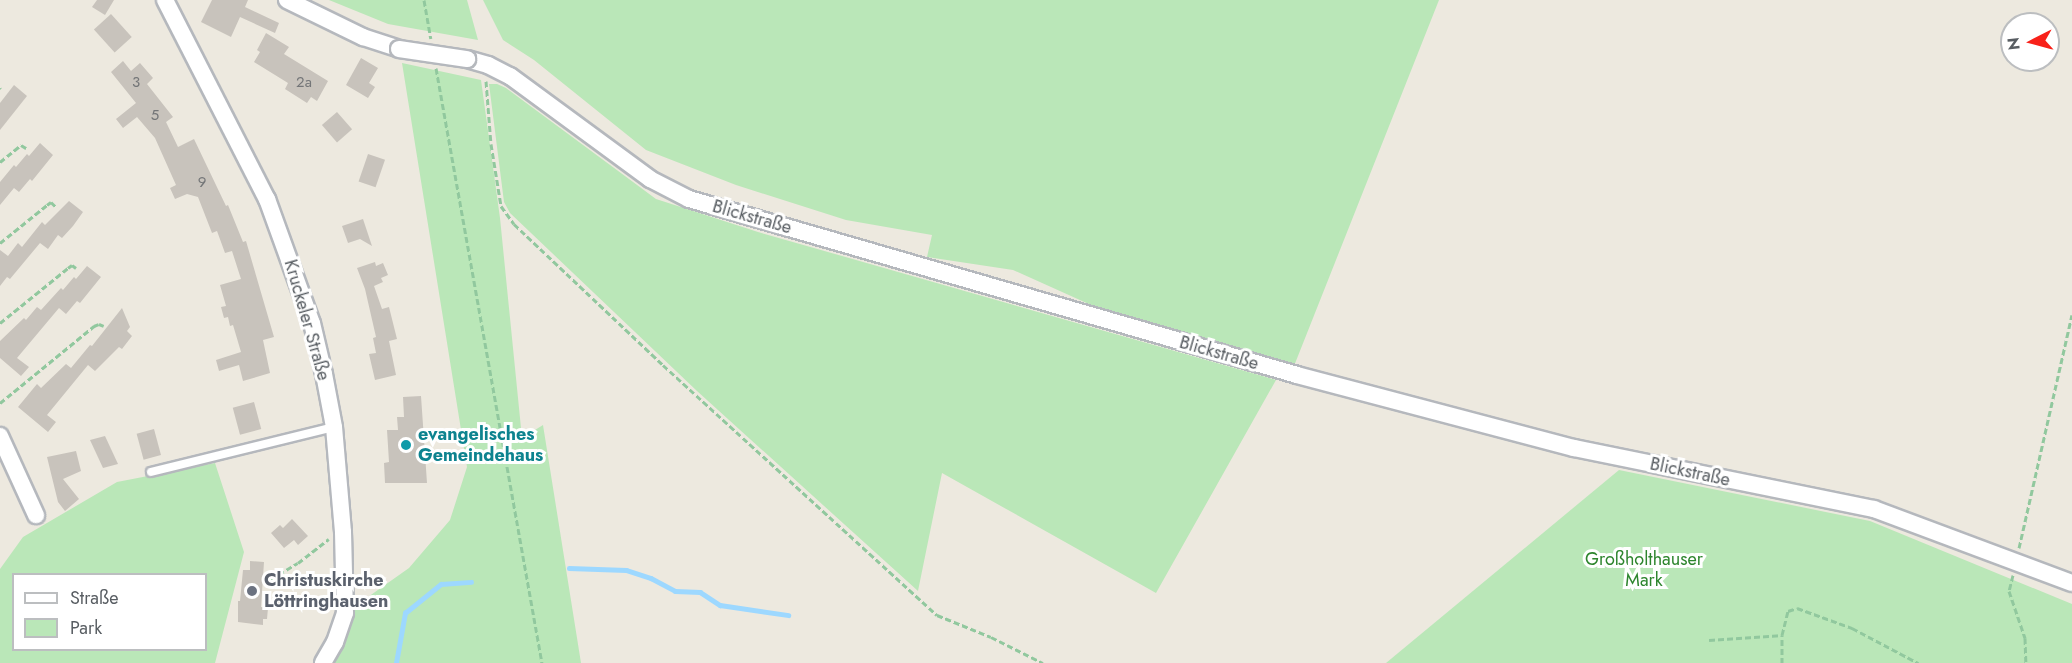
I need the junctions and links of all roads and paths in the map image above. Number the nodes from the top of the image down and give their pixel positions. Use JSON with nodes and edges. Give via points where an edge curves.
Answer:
{"nodes":[{"id":1,"x":165,"y":0,"type":"edge"},
{"id":2,"x":287,"y":0,"type":"edge"},
{"id":3,"x":424,"y":0,"type":"edge"},
{"id":4,"x":432,"y":43,"type":"dead end"},
{"id":5,"x":488,"y":64,"type":"junction"},
{"id":6,"x":436,"y":66,"type":"dead end"},
{"id":7,"x":26,"y":148,"type":"dead end"},
{"id":8,"x":0,"y":162,"type":"edge"},
{"id":9,"x":55,"y":206,"type":"dead end"},
{"id":10,"x":0,"y":243,"type":"edge"},
{"id":11,"x":76,"y":268,"type":"dead end"},
{"id":12,"x":2072,"y":315,"type":"edge"},
{"id":13,"x":0,"y":323,"type":"edge"},
{"id":14,"x":104,"y":326,"type":"dead end"},
{"id":15,"x":0,"y":403,"type":"edge"},
{"id":16,"x":334,"y":427,"type":"junction"},
{"id":17,"x":0,"y":436,"type":"edge"},
{"id":18,"x":151,"y":472,"type":"dead end"},
{"id":19,"x":36,"y":515,"type":"dead end"},
{"id":20,"x":333,"y":537,"type":"dead end"},
{"id":21,"x":2016,"y":561,"type":"junction"},
{"id":22,"x":271,"y":579,"type":"dead end"},
{"id":23,"x":2072,"y":583,"type":"edge"},
{"id":24,"x":1782,"y":634,"type":"junction"},
{"id":25,"x":1708,"y":640,"type":"dead end"},
{"id":26,"x":323,"y":663,"type":"edge"},
{"id":27,"x":542,"y":663,"type":"edge"},
{"id":28,"x":1043,"y":663,"type":"edge"},
{"id":29,"x":1782,"y":663,"type":"edge"},
{"id":30,"x":1918,"y":663,"type":"edge"},
{"id":31,"x":2026,"y":663,"type":"edge"}],
"edges":[{"from":1,"to":16,"type":"street","name":"Kruckeler Straße","via":[[267,199],[312,323]]},
{"from":2,"to":5,"type":"street","name":"Blickstraße","bridge":true,"via":[[399,50]]},
{"from":3,"to":4,"type":"path"},
{"from":5,"to":21,"type":"street","name":"Blickstraße","via":[[525,86],[650,179],[689,199],[1296,375],[1551,442],[1874,509]]},
{"from":5,"to":28,"type":"path","via":[[491,144],[501,206],[514,224],[937,615]]},
{"from":6,"to":27,"type":"path"},
{"from":7,"to":8,"type":"path","via":[[21,145]]},
{"from":9,"to":10,"type":"path","via":[[51,202]]},
{"from":11,"to":13,"type":"path","via":[[72,265]]},
{"from":12,"to":21,"type":"path"},
{"from":14,"to":15,"type":"path","via":[[94,326]]},
{"from":16,"to":18,"type":"lane"},
{"from":16,"to":26,"type":"street","name":"Kruckeler Straße","via":[[345,613]]},
{"from":17,"to":19,"type":"street"},
{"from":20,"to":22,"type":"path"},
{"from":21,"to":23,"type":"street","name":"Blickstraße"},
{"from":21,"to":31,"type":"path","via":[[2009,591],[2025,638]]},
{"from":24,"to":25,"type":"path"},
{"from":24,"to":29,"type":"path"},
{"from":24,"to":30,"type":"path","via":[[1788,611],[1797,608],[1852,628]]}]}
